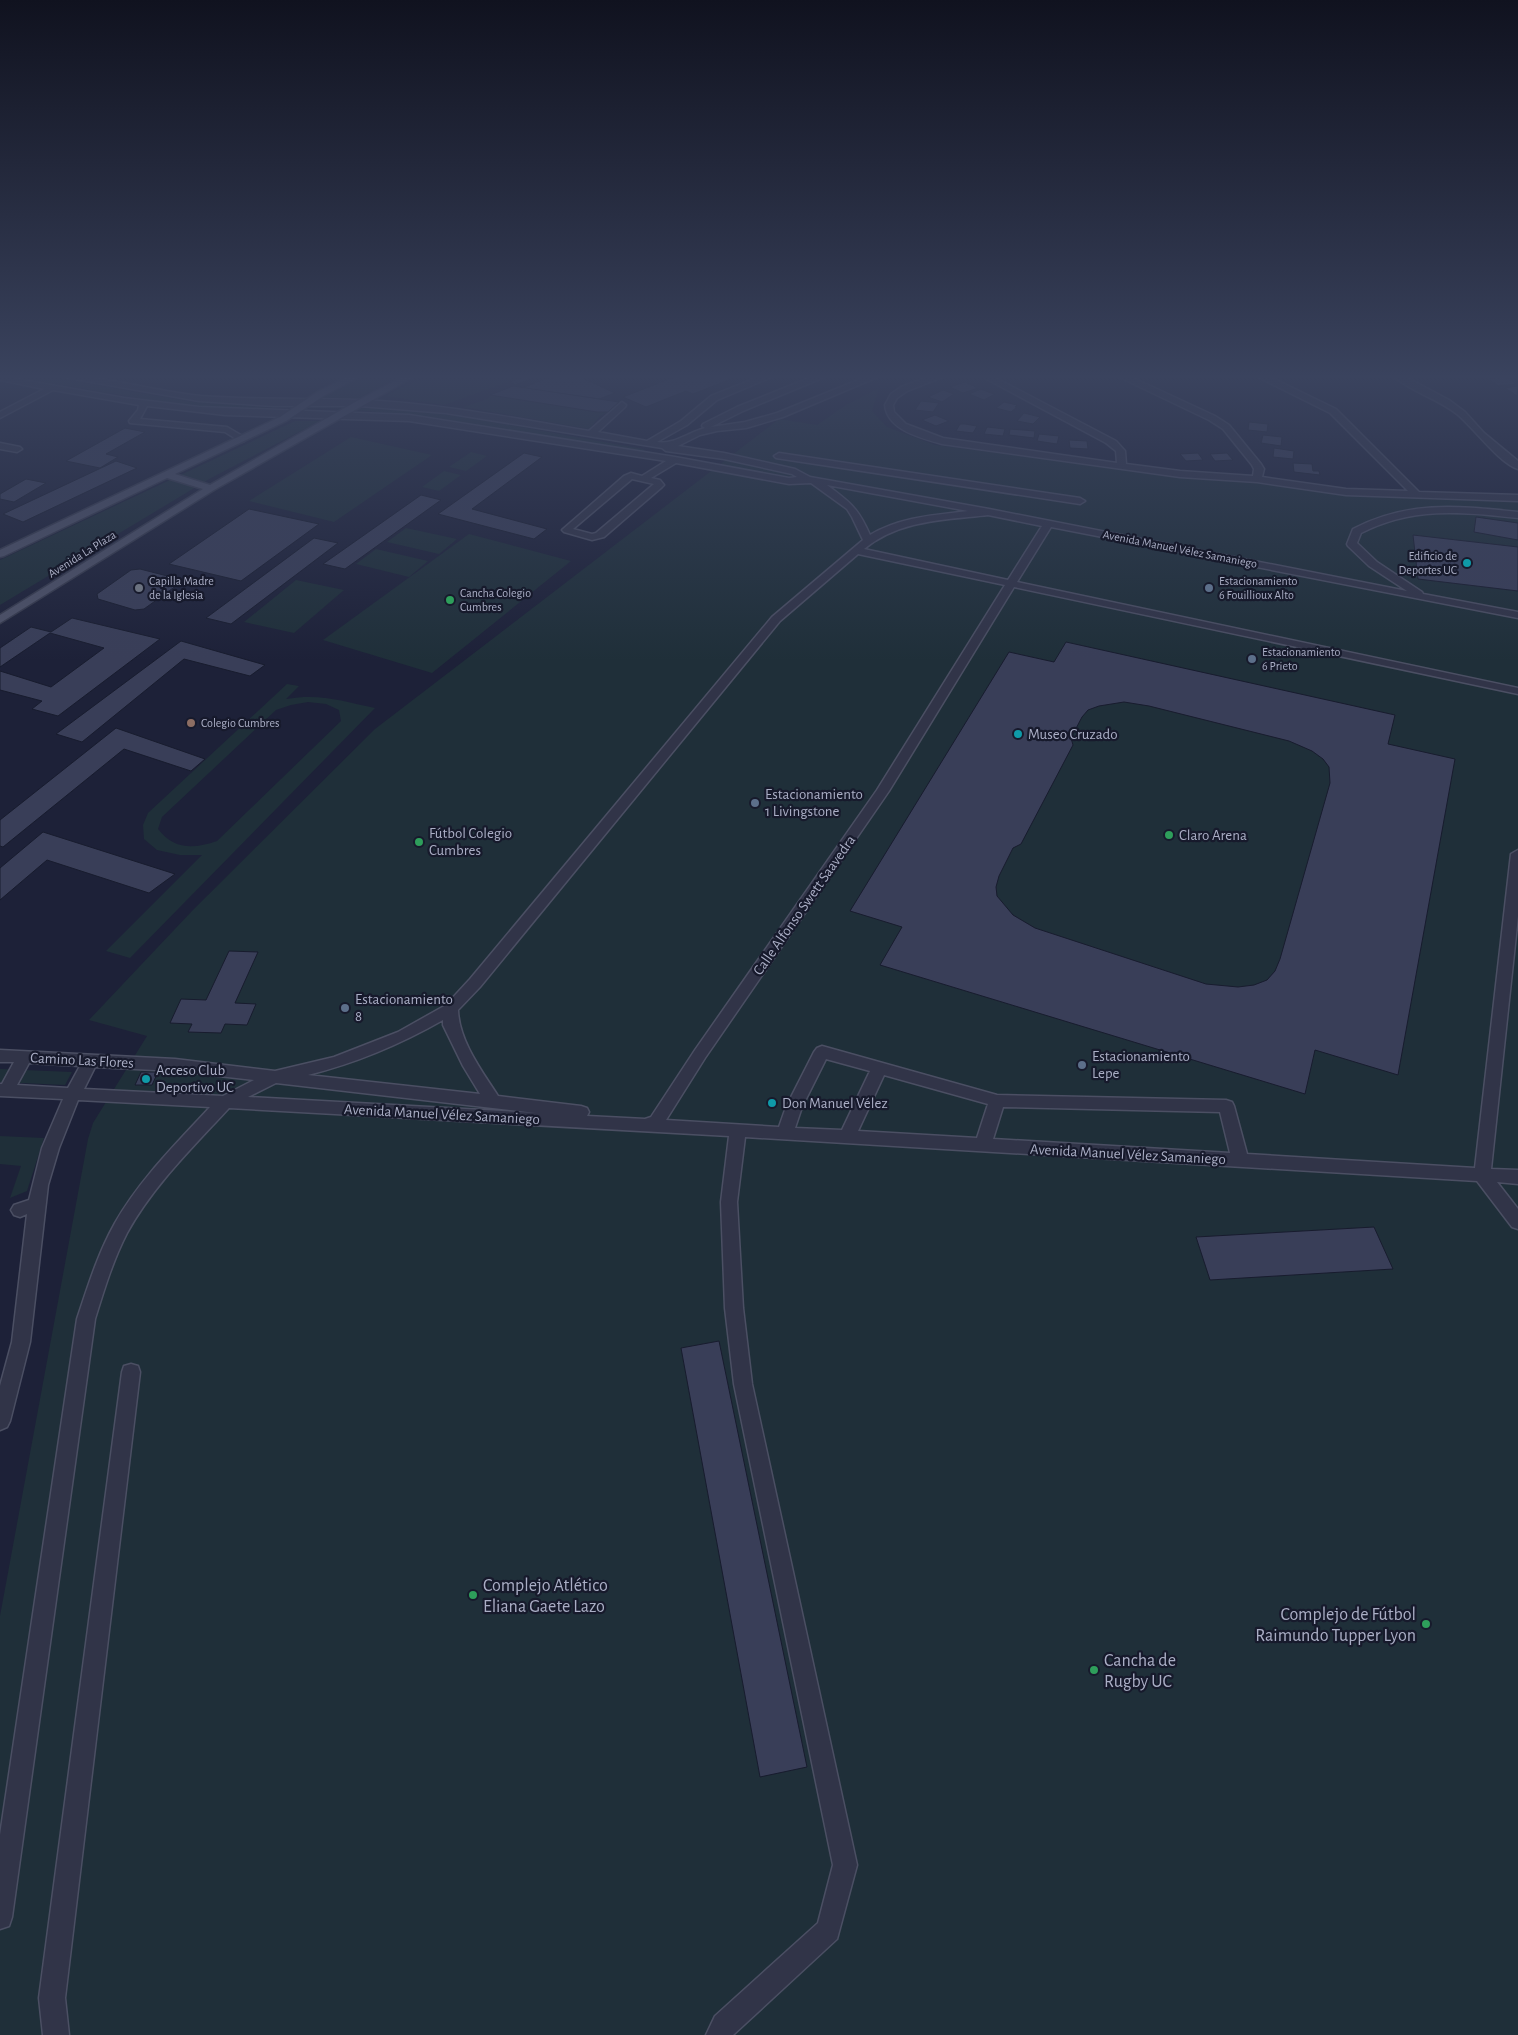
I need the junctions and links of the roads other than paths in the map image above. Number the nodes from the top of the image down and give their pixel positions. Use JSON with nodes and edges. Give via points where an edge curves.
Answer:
{"nodes":[{"id":1,"x":177,"y":471,"type":"edge"},
{"id":2,"x":241,"y":471,"type":"edge"},
{"id":3,"x":657,"y":471,"type":"edge"},
{"id":4,"x":737,"y":471,"type":"edge"},
{"id":5,"x":790,"y":471,"type":"edge"},
{"id":6,"x":846,"y":471,"type":"edge"},
{"id":7,"x":880,"y":471,"type":"edge"},
{"id":8,"x":1158,"y":471,"type":"edge"},
{"id":9,"x":1259,"y":471,"type":"edge"},
{"id":10,"x":1393,"y":471,"type":"edge"},
{"id":11,"x":896,"y":473,"type":"junction"},
{"id":12,"x":167,"y":476,"type":"junction"},
{"id":13,"x":643,"y":479,"type":"junction"},
{"id":14,"x":1257,"y":479,"type":"junction"},
{"id":15,"x":810,"y":480,"type":"junction"},
{"id":16,"x":836,"y":484,"type":"junction"},
{"id":17,"x":210,"y":488,"type":"junction"},
{"id":18,"x":921,"y":489,"type":"dead end"},
{"id":19,"x":883,"y":493,"type":"junction"},
{"id":20,"x":961,"y":495,"type":"dead end"},
{"id":21,"x":1418,"y":496,"type":"junction"},
{"id":22,"x":1518,"y":498,"type":"edge"},
{"id":23,"x":919,"y":499,"type":"junction"},
{"id":24,"x":1080,"y":501,"type":"dead end"},
{"id":25,"x":951,"y":506,"type":"junction"},
{"id":26,"x":992,"y":508,"type":"junction"},
{"id":27,"x":1033,"y":510,"type":"dead end"},
{"id":28,"x":1518,"y":516,"type":"edge"},
{"id":29,"x":1026,"y":520,"type":"junction"},
{"id":30,"x":1048,"y":524,"type":"junction"},
{"id":31,"x":868,"y":541,"type":"junction"},
{"id":32,"x":856,"y":552,"type":"junction"},
{"id":33,"x":0,"y":554,"type":"edge"},
{"id":34,"x":1012,"y":583,"type":"junction"},
{"id":35,"x":1423,"y":598,"type":"junction"},
{"id":36,"x":1518,"y":615,"type":"edge"},
{"id":37,"x":0,"y":620,"type":"edge"},
{"id":38,"x":1518,"y":691,"type":"edge"},
{"id":39,"x":1518,"y":854,"type":"edge"},
{"id":40,"x":451,"y":1009,"type":"junction"},
{"id":41,"x":0,"y":1056,"type":"edge"},
{"id":42,"x":25,"y":1057,"type":"junction"},
{"id":43,"x":90,"y":1061,"type":"junction"},
{"id":44,"x":879,"y":1068,"type":"junction"},
{"id":45,"x":214,"y":1070,"type":"joint"},
{"id":46,"x":273,"y":1077,"type":"junction"},
{"id":47,"x":3,"y":1091,"type":"edge"},
{"id":48,"x":73,"y":1094,"type":"junction"},
{"id":49,"x":997,"y":1101,"type":"junction"},
{"id":50,"x":225,"y":1102,"type":"junction"},
{"id":51,"x":493,"y":1102,"type":"junction"},
{"id":52,"x":651,"y":1123,"type":"junction"},
{"id":53,"x":738,"y":1130,"type":"junction"},
{"id":54,"x":785,"y":1134,"type":"junction"},
{"id":55,"x":847,"y":1138,"type":"junction"},
{"id":56,"x":983,"y":1146,"type":"junction"},
{"id":57,"x":1240,"y":1160,"type":"junction"},
{"id":58,"x":1482,"y":1175,"type":"junction"},
{"id":59,"x":1518,"y":1177,"type":"edge"},
{"id":60,"x":37,"y":1204,"type":"junction"},
{"id":61,"x":20,"y":1210,"type":"dead end"},
{"id":62,"x":1518,"y":1222,"type":"edge"},
{"id":63,"x":131,"y":1372,"type":"dead end"},
{"id":64,"x":0,"y":1421,"type":"edge"},
{"id":65,"x":0,"y":1917,"type":"edge"},
{"id":66,"x":56,"y":2035,"type":"edge"},
{"id":67,"x":719,"y":2035,"type":"edge"}],
"edges":[{"from":1,"to":12,"type":"main road"},
{"from":2,"to":17,"type":"main road","name":"Avenida La Plaza"},
{"from":3,"to":13,"type":"street"},
{"from":4,"to":15,"type":"street","via":[[789,481]]},
{"from":5,"to":15,"type":"street"},
{"from":6,"to":16,"type":"street"},
{"from":7,"to":11,"type":"street"},
{"from":8,"to":14,"type":"street"},
{"from":9,"to":14,"type":"street"},
{"from":10,"to":21,"type":"street"},
{"from":11,"to":19,"type":"street"},
{"from":11,"to":24,"type":"street"},
{"from":12,"to":17,"type":"main road"},
{"from":12,"to":33,"type":"main road"},
{"from":13,"to":13,"type":"street","via":[[627,478],[567,530],[592,537],[600,535],[659,485]]},
{"from":14,"to":21,"type":"street","via":[[1346,492]]},
{"from":15,"to":16,"type":"street","name":"Avenida Manuel Vélez Samaniego"},
{"from":15,"to":31,"type":"street","via":[[850,507]]},
{"from":16,"to":19,"type":"street","name":"Avenida Manuel Vélez Samaniego"},
{"from":17,"to":37,"type":"main road","name":"Avenida La Plaza"},
{"from":18,"to":23,"type":"street"},
{"from":19,"to":23,"type":"street","name":"Avenida Manuel Vélez Samaniego"},
{"from":20,"to":25,"type":"street"},
{"from":21,"to":22,"type":"street"},
{"from":23,"to":25,"type":"street","name":"Avenida Manuel Vélez Samaniego"},
{"from":25,"to":26,"type":"street","name":"Avenida Manuel Vélez Samaniego"},
{"from":26,"to":29,"type":"street","name":"Avenida Manuel Vélez Samaniego"},
{"from":26,"to":31,"type":"street","via":[[918,520],[886,530]]},
{"from":27,"to":29,"type":"street"},
{"from":28,"to":35,"type":"street","via":[[1467,510],[1419,512],[1383,518],[1357,531],[1352,544],[1373,564]]},
{"from":29,"to":30,"type":"street","name":"Avenida Manuel Vélez Samaniego"},
{"from":30,"to":34,"type":"street","name":"Calle Alfonso Swett Saavedra"},
{"from":30,"to":35,"type":"street","name":"Avenida Manuel Vélez Samaniego","via":[[1067,522]]},
{"from":31,"to":32,"type":"street"},
{"from":32,"to":34,"type":"street"},
{"from":32,"to":40,"type":"street","via":[[776,619],[476,983]]},
{"from":34,"to":38,"type":"street"},
{"from":34,"to":52,"type":"street","name":"Calle Alfonso Swett Saavedra","via":[[883,791]]},
{"from":35,"to":36,"type":"street","name":"Avenida Manuel Vélez Samaniego"},
{"from":39,"to":58,"type":"street"},
{"from":40,"to":46,"type":"street","via":[[370,1051]]},
{"from":40,"to":51,"type":"street","via":[[452,1026]]},
{"from":41,"to":42,"type":"street","name":"Camino Las Flores"},
{"from":42,"to":43,"type":"street","name":"Camino Las Flores"},
{"from":42,"to":47,"type":"street"},
{"from":43,"to":45,"type":"street","name":"Camino Las Flores"},
{"from":43,"to":48,"type":"street"},
{"from":44,"to":49,"type":"street"},
{"from":44,"to":54,"type":"street","via":[[822,1052],[794,1107]]},
{"from":44,"to":55,"type":"street"},
{"from":45,"to":46,"type":"street","name":"Avenida Manuel Vélez Samaniego"},
{"from":46,"to":50,"type":"street"},
{"from":46,"to":51,"type":"street","name":"Avenida Manuel Vélez Samaniego"},
{"from":47,"to":48,"type":"street"},
{"from":48,"to":50,"type":"street","name":"Avenida Manuel Vélez Samaniego"},
{"from":48,"to":60,"type":"street","via":[[58,1128]]},
{"from":49,"to":56,"type":"street"},
{"from":49,"to":57,"type":"street","via":[[1226,1106]]},
{"from":50,"to":52,"type":"street","name":"Avenida Manuel Vélez Samaniego"},
{"from":50,"to":65,"type":"street","via":[[164,1168],[131,1212],[105,1261],[86,1319]]},
{"from":51,"to":52,"type":"street","name":"Avenida Manuel Vélez Samaniego"},
{"from":52,"to":53,"type":"street","name":"Avenida Manuel Vélez Samaniego"},
{"from":53,"to":54,"type":"street","name":"Avenida Manuel Vélez Samaniego"},
{"from":53,"to":67,"type":"street","via":[[729,1202],[734,1308],[743,1384],[845,1865],[828,1930],[724,2025]]},
{"from":54,"to":55,"type":"street","name":"Avenida Manuel Vélez Samaniego"},
{"from":55,"to":56,"type":"street","name":"Avenida Manuel Vélez Samaniego"},
{"from":56,"to":57,"type":"street","name":"Avenida Manuel Vélez Samaniego"},
{"from":57,"to":58,"type":"street","name":"Avenida Manuel Vélez Samaniego"},
{"from":58,"to":59,"type":"street","name":"Avenida Manuel Vélez Samaniego"},
{"from":58,"to":62,"type":"street"},
{"from":60,"to":61,"type":"street"},
{"from":60,"to":64,"type":"street","via":[[22,1342]]},
{"from":63,"to":66,"type":"street","via":[[52,1998]]}]}
